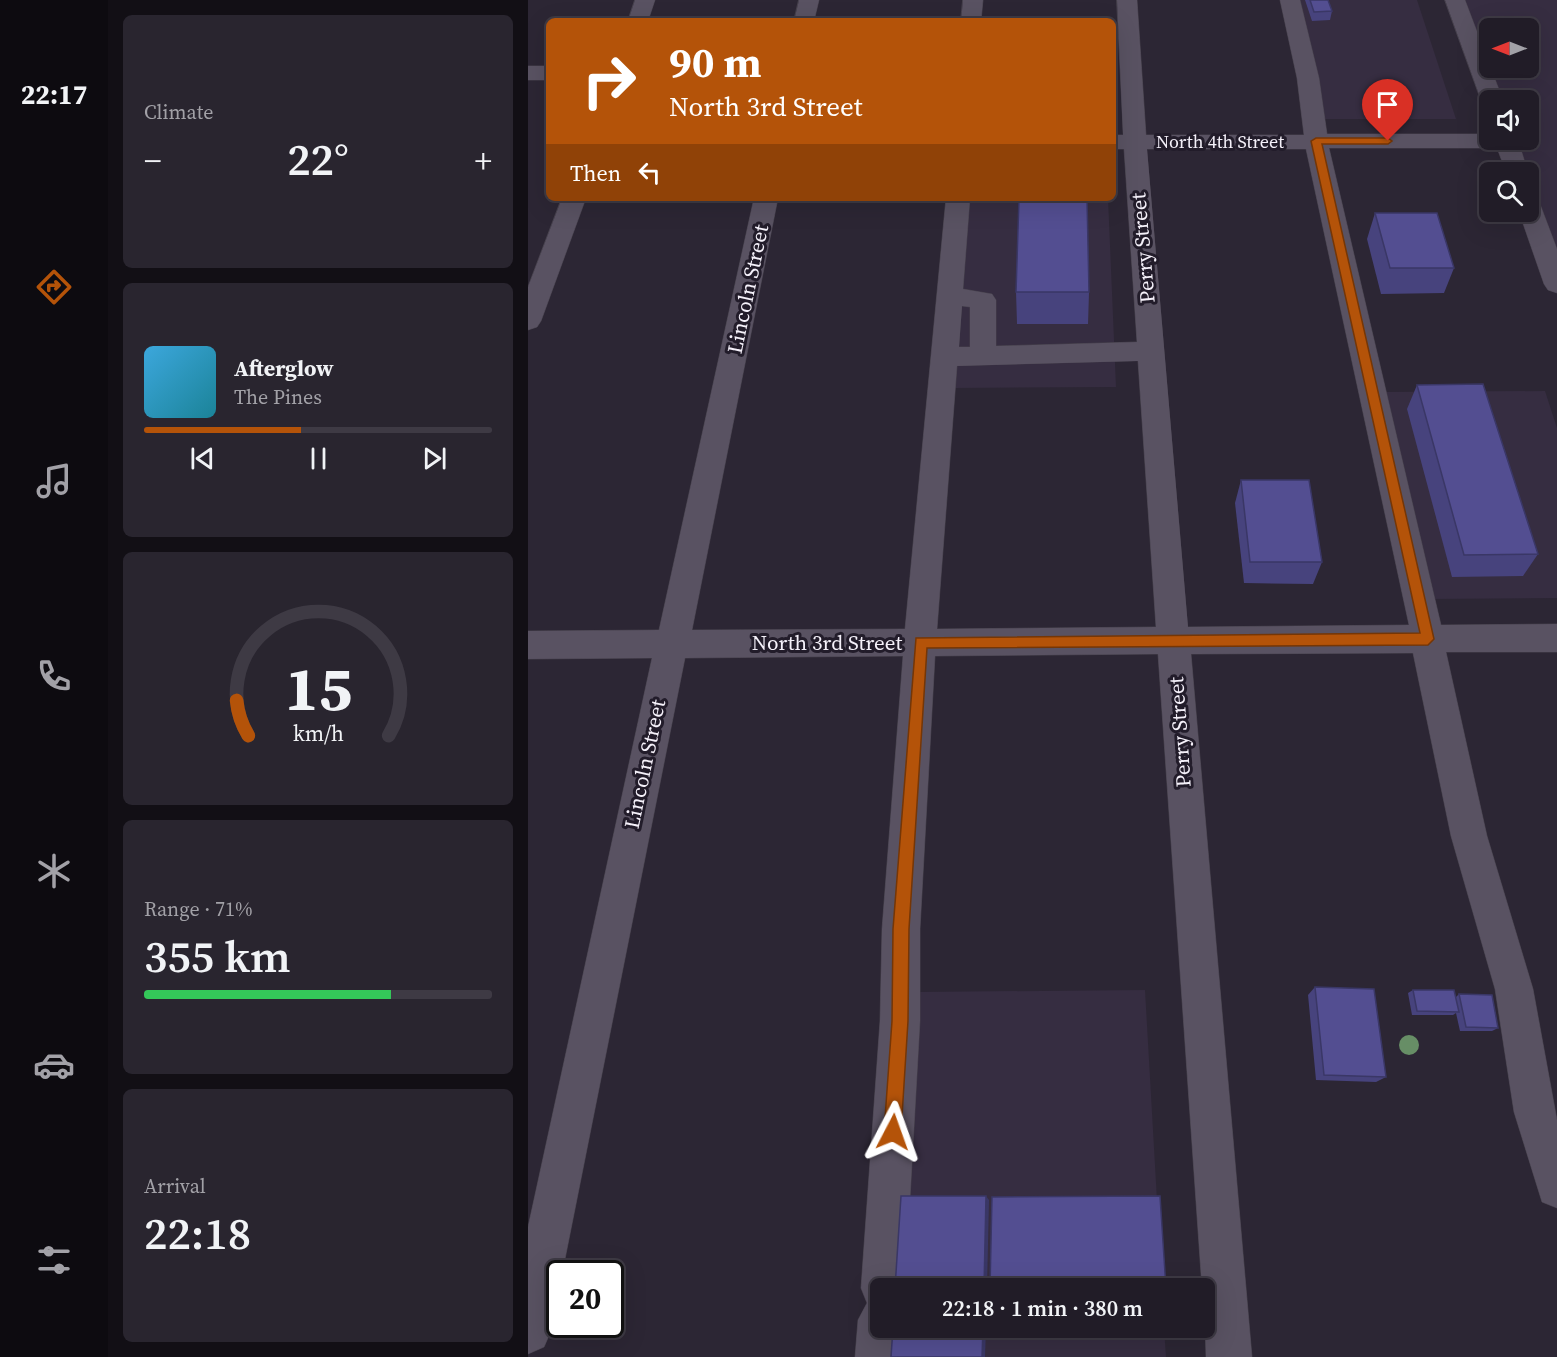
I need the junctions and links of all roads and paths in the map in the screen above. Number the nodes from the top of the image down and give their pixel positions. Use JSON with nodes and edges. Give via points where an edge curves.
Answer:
{"nodes":[{"id":1,"x":645,"y":0,"type":"edge"},
{"id":2,"x":809,"y":0,"type":"edge"},
{"id":3,"x":973,"y":0,"type":"edge"},
{"id":4,"x":1127,"y":0,"type":"edge"},
{"id":5,"x":1290,"y":0,"type":"edge"},
{"id":6,"x":1455,"y":0,"type":"edge"},
{"id":7,"x":639,"y":18,"type":"edge"},
{"id":8,"x":805,"y":18,"type":"edge"},
{"id":9,"x":971,"y":18,"type":"edge"},
{"id":10,"x":528,"y":73,"type":"edge"},
{"id":11,"x":546,"y":73,"type":"edge"},
{"id":12,"x":1488,"y":90,"type":"edge"},
{"id":13,"x":1479,"y":140,"type":"edge"},
{"id":14,"x":1316,"y":141,"type":"junction"},
{"id":15,"x":1124,"y":142,"type":"edge"},
{"id":16,"x":573,"y":201,"type":"edge"},
{"id":17,"x":765,"y":201,"type":"edge"},
{"id":18,"x":958,"y":201,"type":"edge"},
{"id":19,"x":1535,"y":222,"type":"edge"},
{"id":20,"x":1557,"y":284,"type":"edge"},
{"id":21,"x":951,"y":297,"type":"junction"},
{"id":22,"x":528,"y":321,"type":"edge"},
{"id":23,"x":1152,"y":351,"type":"junction"},
{"id":24,"x":983,"y":356,"type":"junction"},
{"id":25,"x":946,"y":357,"type":"junction"},
{"id":26,"x":1557,"y":638,"type":"edge"},
{"id":27,"x":1428,"y":639,"type":"junction"},
{"id":28,"x":1173,"y":641,"type":"junction"},
{"id":29,"x":921,"y":642,"type":"junction"},
{"id":30,"x":672,"y":644,"type":"junction"},
{"id":31,"x":528,"y":645,"type":"edge"},
{"id":32,"x":1557,"y":1187,"type":"edge"},
{"id":33,"x":884,"y":1278,"type":"edge"},
{"id":34,"x":528,"y":1332,"type":"edge"},
{"id":35,"x":879,"y":1338,"type":"edge"},
{"id":36,"x":878,"y":1357,"type":"edge"},
{"id":37,"x":1229,"y":1357,"type":"edge"}],
"edges":[{"from":1,"to":7,"type":"street"},
{"from":2,"to":8,"type":"street"},
{"from":3,"to":9,"type":"street"},
{"from":4,"to":15,"type":"street","name":"Perry Street"},
{"from":5,"to":14,"type":"street","via":[[1308,78]]},
{"from":6,"to":12,"type":"street"},
{"from":10,"to":11,"type":"street"},
{"from":13,"to":14,"type":"street","name":"North 4th Street"},
{"from":14,"to":15,"type":"street","name":"North 4th Street"},
{"from":14,"to":27,"type":"street"},
{"from":15,"to":23,"type":"street","name":"Perry Street"},
{"from":16,"to":22,"type":"street"},
{"from":17,"to":30,"type":"street","name":"Lincoln Street"},
{"from":18,"to":21,"type":"street"},
{"from":19,"to":20,"type":"street"},
{"from":21,"to":24,"type":"street","via":[[983,300]]},
{"from":21,"to":25,"type":"street"},
{"from":23,"to":24,"type":"street"},
{"from":23,"to":28,"type":"street","name":"Perry Street"},
{"from":24,"to":25,"type":"street"},
{"from":25,"to":29,"type":"street"},
{"from":26,"to":27,"type":"street","name":"North 3rd Street"},
{"from":27,"to":28,"type":"street","name":"North 3rd Street"},
{"from":27,"to":32,"type":"street","via":[[1468,836],[1514,989],[1534,1112]]},
{"from":28,"to":29,"type":"street","name":"North 3rd Street"},
{"from":28,"to":37,"type":"street","name":"Perry Street"},
{"from":29,"to":30,"type":"street","name":"North 3rd Street"},
{"from":29,"to":33,"type":"street","via":[[901,929],[900,1021]]},
{"from":30,"to":31,"type":"street","name":"North 3rd Street"},
{"from":30,"to":34,"type":"street","name":"Lincoln Street"},
{"from":35,"to":36,"type":"street"}]}
